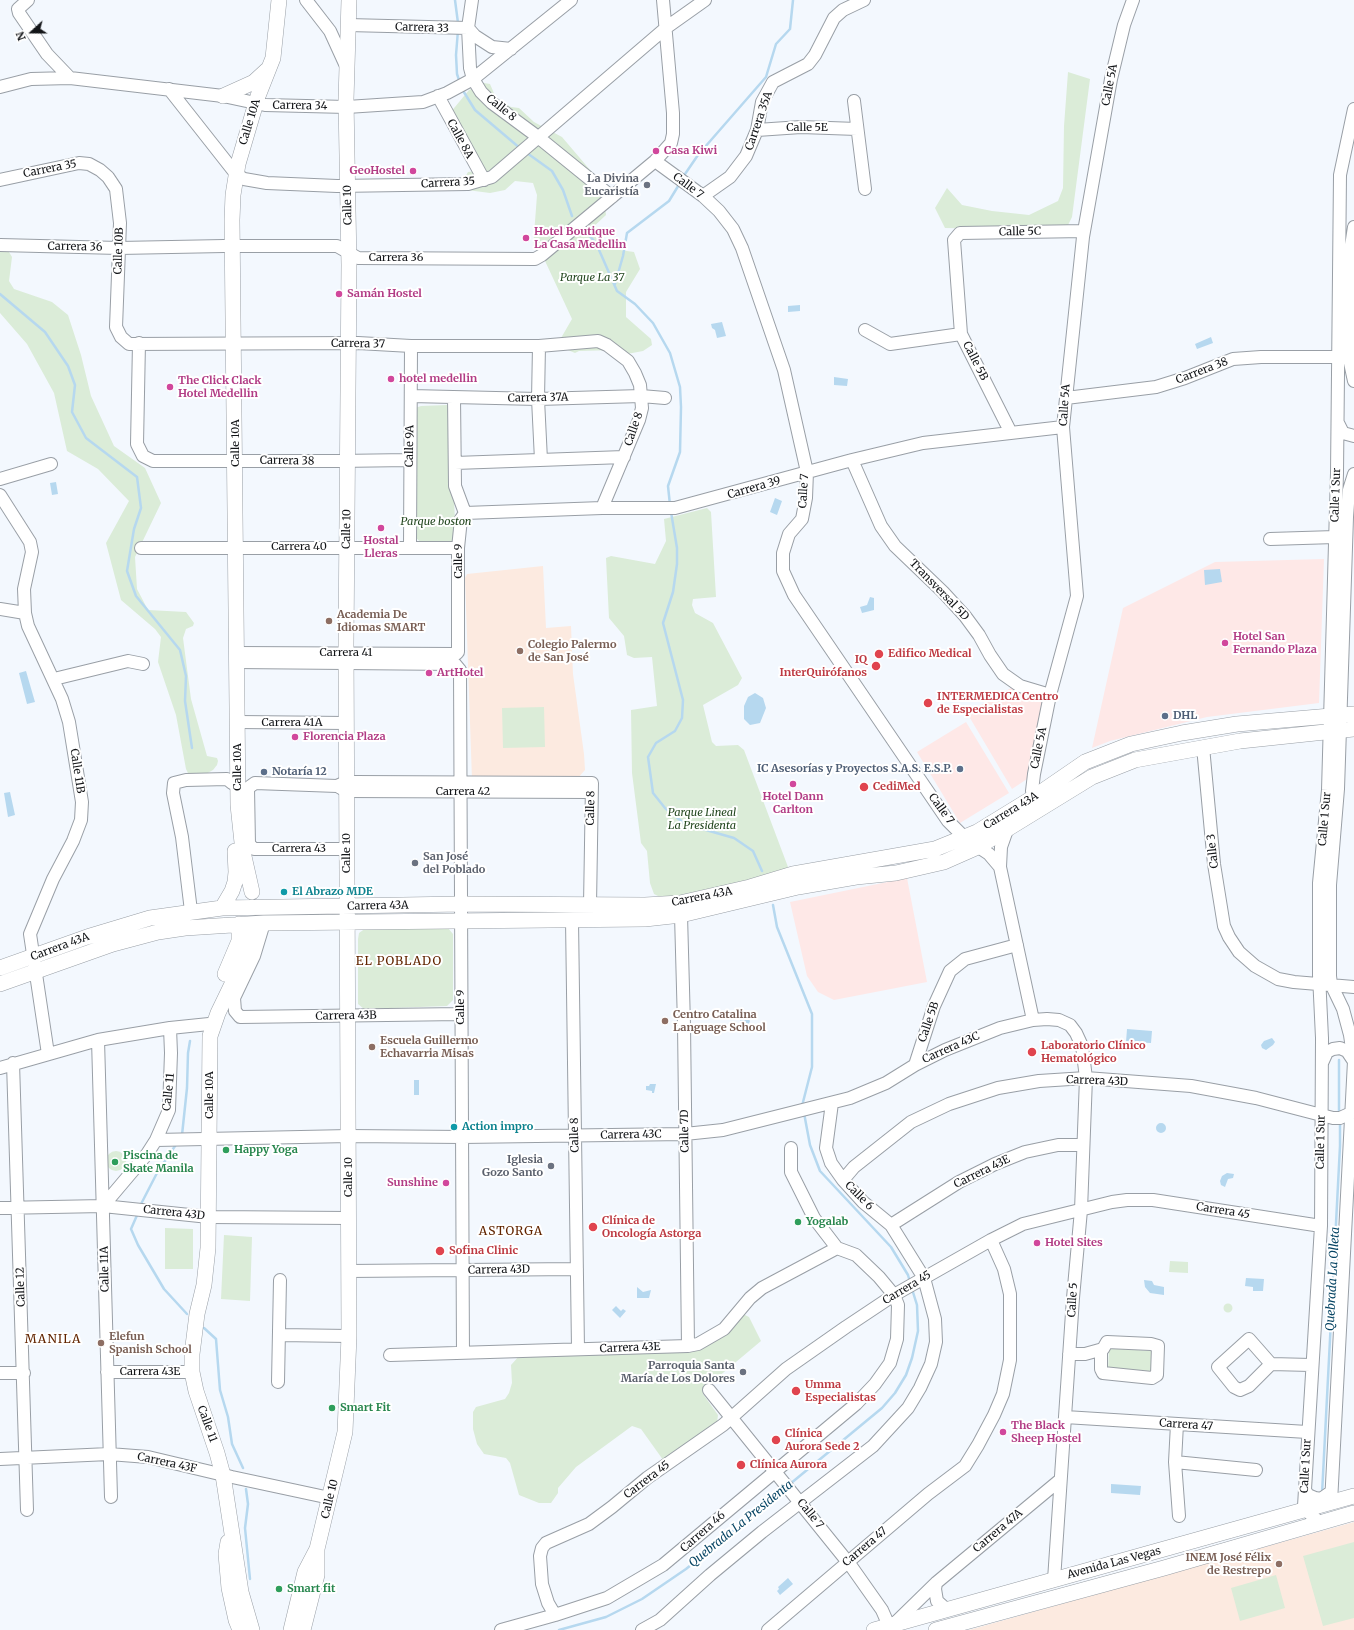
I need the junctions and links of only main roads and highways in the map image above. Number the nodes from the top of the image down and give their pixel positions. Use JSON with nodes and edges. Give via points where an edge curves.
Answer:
{"nodes":[{"id":1,"x":279,"y":0,"type":"edge"},
{"id":2,"x":349,"y":0,"type":"edge"},
{"id":3,"x":269,"y":68,"type":"junction"},
{"id":4,"x":223,"y":96,"type":"road end"},
{"id":5,"x":1341,"y":722,"type":"edge"},
{"id":6,"x":238,"y":753,"type":"junction"},
{"id":7,"x":1037,"y":803,"type":"junction"},
{"id":8,"x":252,"y":892,"type":"dead end"},
{"id":9,"x":347,"y":907,"type":"junction"},
{"id":10,"x":222,"y":908,"type":"junction"},
{"id":11,"x":348,"y":923,"type":"junction"},
{"id":12,"x":239,"y":924,"type":"junction"},
{"id":13,"x":252,"y":933,"type":"dead end"},
{"id":14,"x":34,"y":963,"type":"junction"},
{"id":15,"x":1,"y":966,"type":"edge"},
{"id":16,"x":0,"y":984,"type":"edge"},
{"id":17,"x":209,"y":1030,"type":"junction"},
{"id":18,"x":209,"y":1217,"type":"joint"},
{"id":19,"x":1354,"y":1496,"type":"edge"},
{"id":20,"x":1354,"y":1513,"type":"edge"},
{"id":21,"x":230,"y":1517,"type":"junction"},
{"id":22,"x":317,"y":1549,"type":"junction"},
{"id":23,"x":240,"y":1630,"type":"edge"},
{"id":24,"x":252,"y":1630,"type":"edge"},
{"id":25,"x":291,"y":1630,"type":"edge"},
{"id":26,"x":303,"y":1630,"type":"edge"},
{"id":27,"x":874,"y":1630,"type":"edge"},
{"id":28,"x":936,"y":1630,"type":"edge"}],
"edges":[{"from":1,"to":3,"type":"main road","name":"Calle 10A","via":[[276,46]]},
{"from":2,"to":9,"type":"main road","name":"Calle 10","via":[[349,343],[346,723],[343,786]]},
{"from":3,"to":4,"type":"main road","via":[[254,82]]},
{"from":3,"to":6,"type":"main road","name":"Calle 10A","via":[[256,103],[236,174],[233,195]]},
{"from":5,"to":7,"type":"main road","name":"Carrera 43A","via":[[1150,756],[1113,767]]},
{"from":5,"to":7,"type":"main road","name":"Carrera 43A","via":[[1203,729],[1131,744],[1085,762]]},
{"from":6,"to":8,"type":"main road","name":"Calle 10A","via":[[239,827]]},
{"from":6,"to":10,"type":"main road","via":[[232,783],[236,872],[232,891]]},
{"from":7,"to":9,"type":"main road","name":"Carrera 43A","via":[[965,838],[924,852],[794,874],[680,903]]},
{"from":7,"to":11,"type":"main road","name":"Carrera 43A","via":[[1007,830],[978,847],[925,867],[798,887],[681,915],[645,919]]},
{"from":9,"to":10,"type":"main road","name":"Carrera 43A"},
{"from":9,"to":11,"type":"main road","name":"Calle 10"},
{"from":10,"to":14,"type":"main road","name":"Carrera 43A","via":[[150,918],[87,937]]},
{"from":11,"to":12,"type":"main road","name":"Carrera 43A"},
{"from":11,"to":22,"type":"main road","name":"Calle 10","via":[[349,1336],[345,1432]]},
{"from":12,"to":14,"type":"main road","name":"Carrera 43A","via":[[158,932]]},
{"from":12,"to":17,"type":"main road","via":[[238,941],[231,962],[214,996]]},
{"from":13,"to":17,"type":"main road","name":"Calle 10A","via":[[248,951]]},
{"from":14,"to":15,"type":"main road","name":"Carrera 43A"},
{"from":14,"to":16,"type":"main road","name":"Carrera 43A"},
{"from":17,"to":18,"type":"main road","name":"Calle 10A"},
{"from":18,"to":21,"type":"main road","name":"Calle 11","via":[[206,1267],[194,1334],[192,1372],[200,1405],[218,1453]]},
{"from":19,"to":27,"type":"main road","name":"Avenida Las Vegas","via":[[1331,1497],[1306,1510]]},
{"from":20,"to":28,"type":"main road","name":"Avenida Las Vegas"},
{"from":21,"to":23,"type":"main road","via":[[226,1554],[227,1574]]},
{"from":21,"to":24,"type":"main road","name":"Calle 11","via":[[241,1592]]},
{"from":22,"to":25,"type":"main road","name":"Calle 10","via":[[305,1572]]},
{"from":22,"to":26,"type":"main road","via":[[317,1575]]}]}
